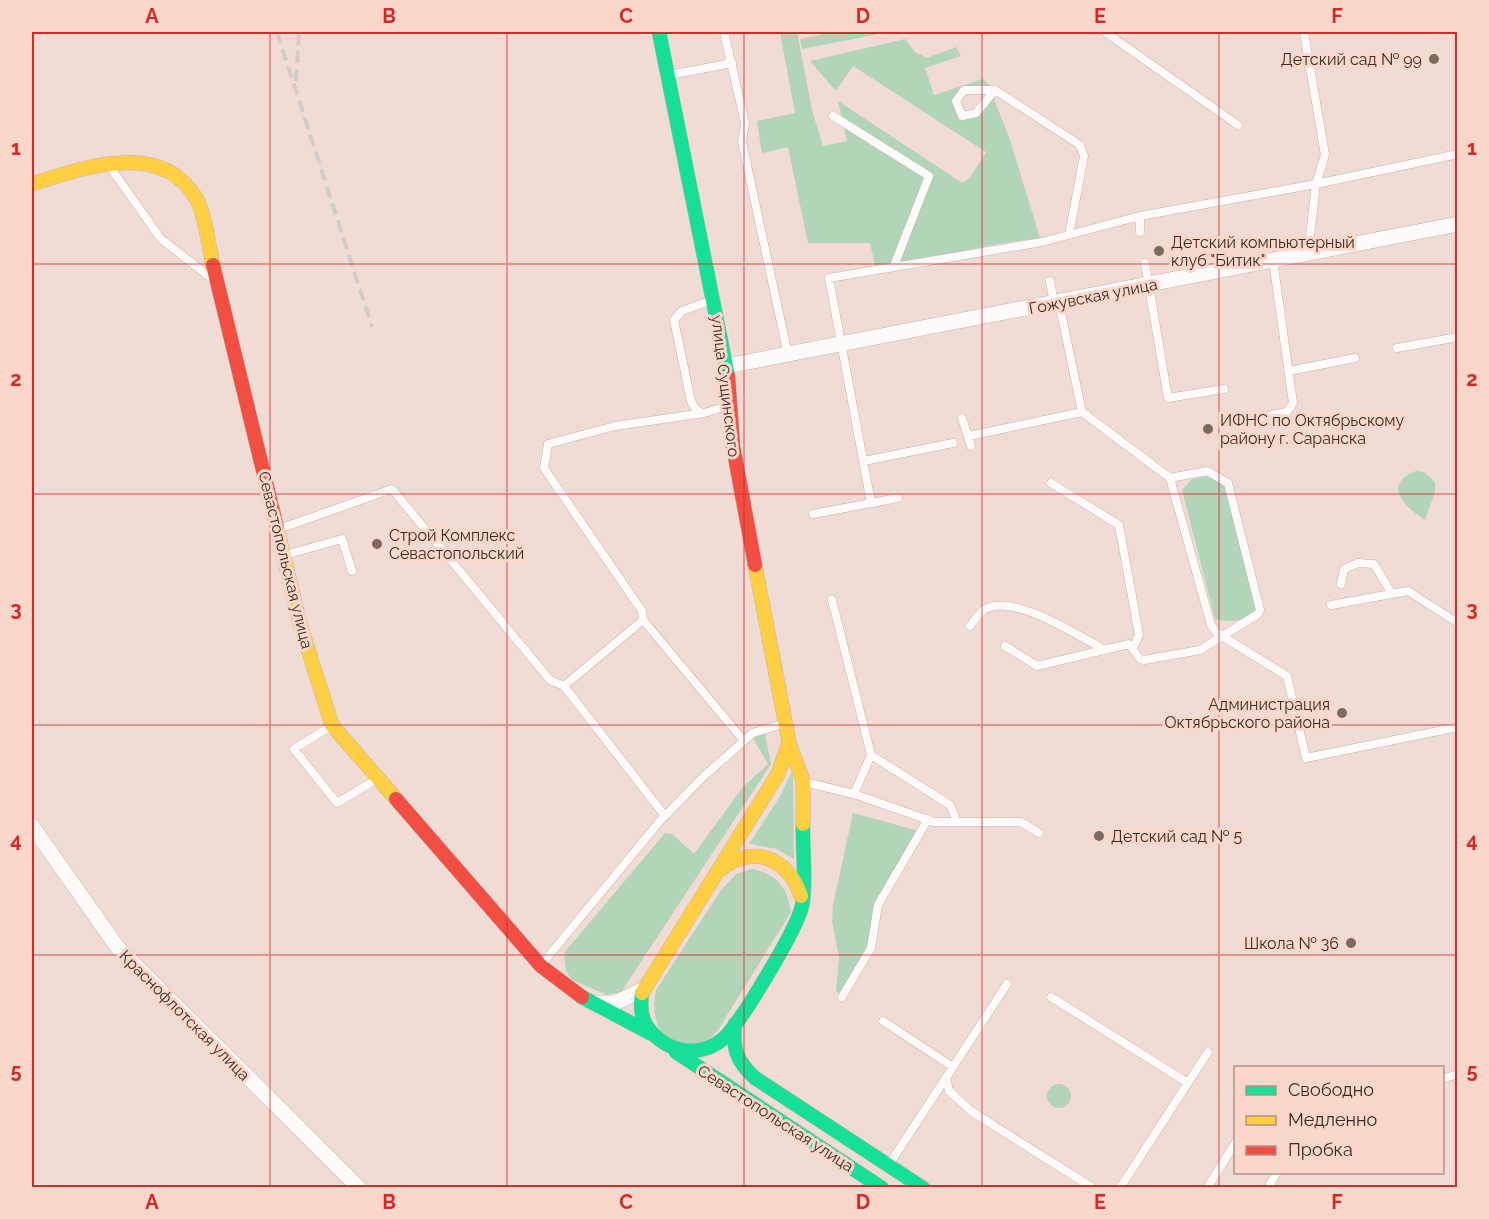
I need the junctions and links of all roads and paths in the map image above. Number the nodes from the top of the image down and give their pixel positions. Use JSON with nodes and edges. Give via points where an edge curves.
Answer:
{"nodes":[{"id":1,"x":659,"y":32,"type":"edge"},
{"id":2,"x":724,"y":32,"type":"edge"},
{"id":3,"x":1106,"y":32,"type":"edge"},
{"id":4,"x":1304,"y":32,"type":"edge"},
{"id":5,"x":732,"y":63,"type":"junction"},
{"id":6,"x":668,"y":76,"type":"junction"},
{"id":7,"x":995,"y":90,"type":"junction"},
{"id":8,"x":833,"y":116,"type":"dead end"},
{"id":9,"x":1238,"y":125,"type":"dead end"},
{"id":10,"x":1458,"y":154,"type":"edge"},
{"id":11,"x":107,"y":163,"type":"junction"},
{"id":12,"x":32,"y":184,"type":"edge"},
{"id":13,"x":1316,"y":184,"type":"junction"},
{"id":14,"x":1140,"y":216,"type":"junction"},
{"id":15,"x":1458,"y":224,"type":"edge"},
{"id":16,"x":1140,"y":232,"type":"dead end"},
{"id":17,"x":1070,"y":235,"type":"junction"},
{"id":18,"x":1308,"y":253,"type":"junction"},
{"id":19,"x":1273,"y":260,"type":"junction"},
{"id":20,"x":1145,"y":263,"type":"dead end"},
{"id":21,"x":894,"y":266,"type":"junction"},
{"id":22,"x":1050,"y":281,"type":"dead end"},
{"id":23,"x":218,"y":283,"type":"junction"},
{"id":24,"x":1148,"y":285,"type":"junction"},
{"id":25,"x":714,"y":299,"type":"junction"},
{"id":26,"x":1057,"y":303,"type":"junction"},
{"id":27,"x":1458,"y":337,"type":"edge"},
{"id":28,"x":842,"y":344,"type":"junction"},
{"id":29,"x":1397,"y":348,"type":"dead end"},
{"id":30,"x":788,"y":355,"type":"junction"},
{"id":31,"x":1355,"y":358,"type":"dead end"},
{"id":32,"x":727,"y":366,"type":"junction"},
{"id":33,"x":1289,"y":371,"type":"junction"},
{"id":34,"x":1224,"y":390,"type":"dead end"},
{"id":35,"x":728,"y":406,"type":"junction"},
{"id":36,"x":1082,"y":412,"type":"junction"},
{"id":37,"x":704,"y":413,"type":"junction"},
{"id":38,"x":962,"y":418,"type":"dead end"},
{"id":39,"x":1252,"y":419,"type":"dead end"},
{"id":40,"x":969,"y":436,"type":"junction"},
{"id":41,"x":953,"y":443,"type":"dead end"},
{"id":42,"x":971,"y":446,"type":"dead end"},
{"id":43,"x":864,"y":460,"type":"junction"},
{"id":44,"x":1170,"y":478,"type":"junction"},
{"id":45,"x":1051,"y":483,"type":"dead end"},
{"id":46,"x":898,"y":498,"type":"dead end"},
{"id":47,"x":871,"y":503,"type":"junction"},
{"id":48,"x":813,"y":514,"type":"dead end"},
{"id":49,"x":277,"y":530,"type":"junction"},
{"id":50,"x":283,"y":555,"type":"junction"},
{"id":51,"x":352,"y":571,"type":"dead end"},
{"id":52,"x":1341,"y":584,"type":"dead end"},
{"id":53,"x":1392,"y":594,"type":"junction"},
{"id":54,"x":832,"y":600,"type":"dead end"},
{"id":55,"x":1331,"y":605,"type":"dead end"},
{"id":56,"x":643,"y":620,"type":"junction"},
{"id":57,"x":1458,"y":623,"type":"edge"},
{"id":58,"x":970,"y":626,"type":"dead end"},
{"id":59,"x":1224,"y":637,"type":"junction"},
{"id":60,"x":1005,"y":646,"type":"dead end"},
{"id":61,"x":1133,"y":648,"type":"junction"},
{"id":62,"x":1105,"y":650,"type":"junction"},
{"id":63,"x":564,"y":686,"type":"junction"},
{"id":64,"x":786,"y":722,"type":"junction"},
{"id":65,"x":333,"y":725,"type":"junction"},
{"id":66,"x":1458,"y":727,"type":"edge"},
{"id":67,"x":744,"y":741,"type":"junction"},
{"id":68,"x":789,"y":742,"type":"junction"},
{"id":69,"x":871,"y":755,"type":"junction"},
{"id":70,"x":378,"y":778,"type":"junction"},
{"id":71,"x":803,"y":781,"type":"junction"},
{"id":72,"x":854,"y":794,"type":"junction"},
{"id":73,"x":665,"y":816,"type":"junction"},
{"id":74,"x":927,"y":819,"type":"junction"},
{"id":75,"x":957,"y":822,"type":"junction"},
{"id":76,"x":32,"y":826,"type":"edge"},
{"id":77,"x":1039,"y":833,"type":"dead end"},
{"id":78,"x":716,"y":875,"type":"junction"},
{"id":79,"x":802,"y":906,"type":"junction"},
{"id":80,"x":541,"y":966,"type":"junction"},
{"id":81,"x":1007,"y":984,"type":"dead end"},
{"id":82,"x":642,"y":990,"type":"junction"},
{"id":83,"x":842,"y":997,"type":"dead end"},
{"id":84,"x":1051,"y":997,"type":"dead end"},
{"id":85,"x":592,"y":1002,"type":"junction"},
{"id":86,"x":883,"y":1021,"type":"dead end"},
{"id":87,"x":735,"y":1024,"type":"junction"},
{"id":88,"x":650,"y":1033,"type":"junction"},
{"id":89,"x":670,"y":1048,"type":"junction"},
{"id":90,"x":1208,"y":1052,"type":"dead end"},
{"id":91,"x":953,"y":1067,"type":"junction"},
{"id":92,"x":946,"y":1078,"type":"junction"},
{"id":93,"x":1188,"y":1083,"type":"junction"},
{"id":94,"x":1234,"y":1145,"type":"edge"},
{"id":95,"x":888,"y":1165,"type":"junction"},
{"id":96,"x":1276,"y":1174,"type":"edge"},
{"id":97,"x":359,"y":1188,"type":"edge"},
{"id":98,"x":882,"y":1188,"type":"edge"},
{"id":99,"x":923,"y":1188,"type":"edge"},
{"id":100,"x":1093,"y":1188,"type":"edge"},
{"id":101,"x":1120,"y":1188,"type":"edge"},
{"id":102,"x":1207,"y":1188,"type":"edge"},
{"id":103,"x":1268,"y":1188,"type":"edge"}],
"edges":[{"from":1,"to":6,"type":"street","name":"улица Сущинского"},
{"from":2,"to":5,"type":"lane"},
{"from":3,"to":9,"type":"lane"},
{"from":4,"to":13,"type":"lane","via":[[1325,156]]},
{"from":5,"to":6,"type":"lane"},
{"from":5,"to":30,"type":"lane","via":[[745,123],[742,142]]},
{"from":6,"to":25,"type":"street","name":"улица Сущинского"},
{"from":7,"to":7,"type":"lane","via":[[964,90],[956,101],[962,116],[976,113]]},
{"from":7,"to":17,"type":"lane","via":[[1080,145],[1084,156]]},
{"from":8,"to":21,"type":"lane","via":[[929,176]]},
{"from":10,"to":13,"type":"lane"},
{"from":11,"to":12,"type":"street","name":"Севастопольская улица"},
{"from":11,"to":23,"type":"lane","via":[[161,239]]},
{"from":11,"to":23,"type":"street","name":"Севастопольская улица","via":[[146,164],[173,175],[197,199]]},
{"from":13,"to":14,"type":"lane"},
{"from":13,"to":18,"type":"lane"},
{"from":14,"to":16,"type":"lane"},
{"from":14,"to":17,"type":"lane"},
{"from":15,"to":18,"type":"street","name":"Гожувская улица"},
{"from":17,"to":21,"type":"lane","via":[[1043,246]]},
{"from":18,"to":19,"type":"street","name":"Гожувская улица"},
{"from":19,"to":24,"type":"street","name":"Гожувская улица"},
{"from":19,"to":33,"type":"lane"},
{"from":20,"to":24,"type":"lane"},
{"from":21,"to":28,"type":"lane","via":[[830,278]]},
{"from":22,"to":26,"type":"lane"},
{"from":23,"to":49,"type":"street","name":"Севастопольская улица"},
{"from":24,"to":26,"type":"street","name":"Гожувская улица"},
{"from":24,"to":34,"type":"lane","via":[[1168,398]]},
{"from":25,"to":32,"type":"street","name":"улица Сущинского"},
{"from":25,"to":37,"type":"lane","via":[[682,311],[674,320],[691,401],[696,410]]},
{"from":26,"to":28,"type":"street","name":"Гожувская улица"},
{"from":26,"to":36,"type":"lane"},
{"from":27,"to":29,"type":"lane"},
{"from":28,"to":30,"type":"street","name":"Гожувская улица"},
{"from":28,"to":43,"type":"lane"},
{"from":30,"to":32,"type":"street","name":"Гожувская улица"},
{"from":31,"to":33,"type":"lane"},
{"from":32,"to":35,"type":"street","name":"улица Сущинского"},
{"from":33,"to":39,"type":"lane","via":[[1292,409]]},
{"from":35,"to":37,"type":"lane"},
{"from":35,"to":64,"type":"street","name":"улица Сущинского"},
{"from":36,"to":40,"type":"lane"},
{"from":36,"to":44,"type":"lane"},
{"from":37,"to":56,"type":"lane","via":[[615,426],[548,444],[544,468],[642,611]]},
{"from":38,"to":40,"type":"lane"},
{"from":40,"to":42,"type":"lane"},
{"from":41,"to":43,"type":"lane"},
{"from":43,"to":47,"type":"lane"},
{"from":44,"to":59,"type":"lane","via":[[1211,625]]},
{"from":44,"to":59,"type":"lane","via":[[1207,471],[1228,483],[1260,610]]},
{"from":45,"to":61,"type":"lane","via":[[1119,525],[1139,635]]},
{"from":46,"to":47,"type":"lane"},
{"from":47,"to":48,"type":"lane"},
{"from":49,"to":50,"type":"street","name":"Севастопольская улица"},
{"from":49,"to":63,"type":"lane","via":[[392,489],[550,680]]},
{"from":50,"to":51,"type":"lane","via":[[342,539]]},
{"from":50,"to":65,"type":"street","name":"Севастопольская улица","via":[[300,624]]},
{"from":52,"to":53,"type":"lane","via":[[1344,569],[1358,563],[1374,564]]},
{"from":53,"to":55,"type":"lane"},
{"from":53,"to":57,"type":"lane","via":[[1408,591]]},
{"from":54,"to":69,"type":"lane"},
{"from":56,"to":63,"type":"lane"},
{"from":56,"to":67,"type":"lane"},
{"from":58,"to":62,"type":"lane","via":[[985,609],[1003,604],[1029,611]]},
{"from":59,"to":61,"type":"lane","via":[[1200,650],[1144,660]]},
{"from":59,"to":66,"type":"lane","via":[[1287,676],[1306,758]]},
{"from":60,"to":62,"type":"lane","via":[[1036,666]]},
{"from":61,"to":62,"type":"lane","via":[[1129,644]]},
{"from":63,"to":73,"type":"lane"},
{"from":64,"to":67,"type":"lane","via":[[753,733]]},
{"from":64,"to":68,"type":"street","name":"улица Сущинского"},
{"from":65,"to":70,"type":"street","name":"Севастопольская улица"},
{"from":65,"to":70,"type":"lane","via":[[294,749],[337,803]]},
{"from":67,"to":73,"type":"lane"},
{"from":68,"to":71,"type":"street","name":"улица Сущинского"},
{"from":68,"to":78,"type":"street","via":[[778,774]]},
{"from":69,"to":72,"type":"lane"},
{"from":69,"to":75,"type":"lane","via":[[950,805]]},
{"from":70,"to":80,"type":"street","name":"Севастопольская улица"},
{"from":71,"to":72,"type":"lane"},
{"from":71,"to":79,"type":"street"},
{"from":72,"to":74,"type":"lane"},
{"from":73,"to":80,"type":"lane"},
{"from":74,"to":75,"type":"lane"},
{"from":74,"to":83,"type":"lane","via":[[878,905],[871,948]]},
{"from":75,"to":77,"type":"lane","via":[[1021,822]]},
{"from":76,"to":97,"type":"street","name":"Краснофлотская улица","via":[[117,948]]},
{"from":78,"to":79,"type":"street","via":[[728,862],[741,856],[770,859],[793,877]]},
{"from":78,"to":82,"type":"street"},
{"from":79,"to":87,"type":"street","via":[[790,937]]},
{"from":80,"to":85,"type":"street","name":"Севастопольская улица"},
{"from":81,"to":91,"type":"lane"},
{"from":82,"to":85,"type":"street","via":[[615,1003]]},
{"from":82,"to":88,"type":"street","via":[[640,1008]]},
{"from":84,"to":93,"type":"lane"},
{"from":85,"to":88,"type":"street","name":"Севастопольская улица"},
{"from":86,"to":91,"type":"lane"},
{"from":87,"to":89,"type":"street","via":[[722,1040],[708,1048],[696,1052]]},
{"from":87,"to":95,"type":"street","name":"Севастопольская улица","via":[[734,1055],[743,1069]]},
{"from":88,"to":89,"type":"street","name":"Севастопольская улица"},
{"from":89,"to":98,"type":"street","name":"Севастопольская улица"},
{"from":90,"to":93,"type":"lane"},
{"from":91,"to":92,"type":"lane"},
{"from":92,"to":95,"type":"lane"},
{"from":92,"to":100,"type":"lane","via":[[950,1091],[971,1111]]},
{"from":93,"to":101,"type":"lane"},
{"from":94,"to":102,"type":"lane"},
{"from":95,"to":99,"type":"street","name":"Севастопольская улица"},
{"from":96,"to":103,"type":"lane"}]}
